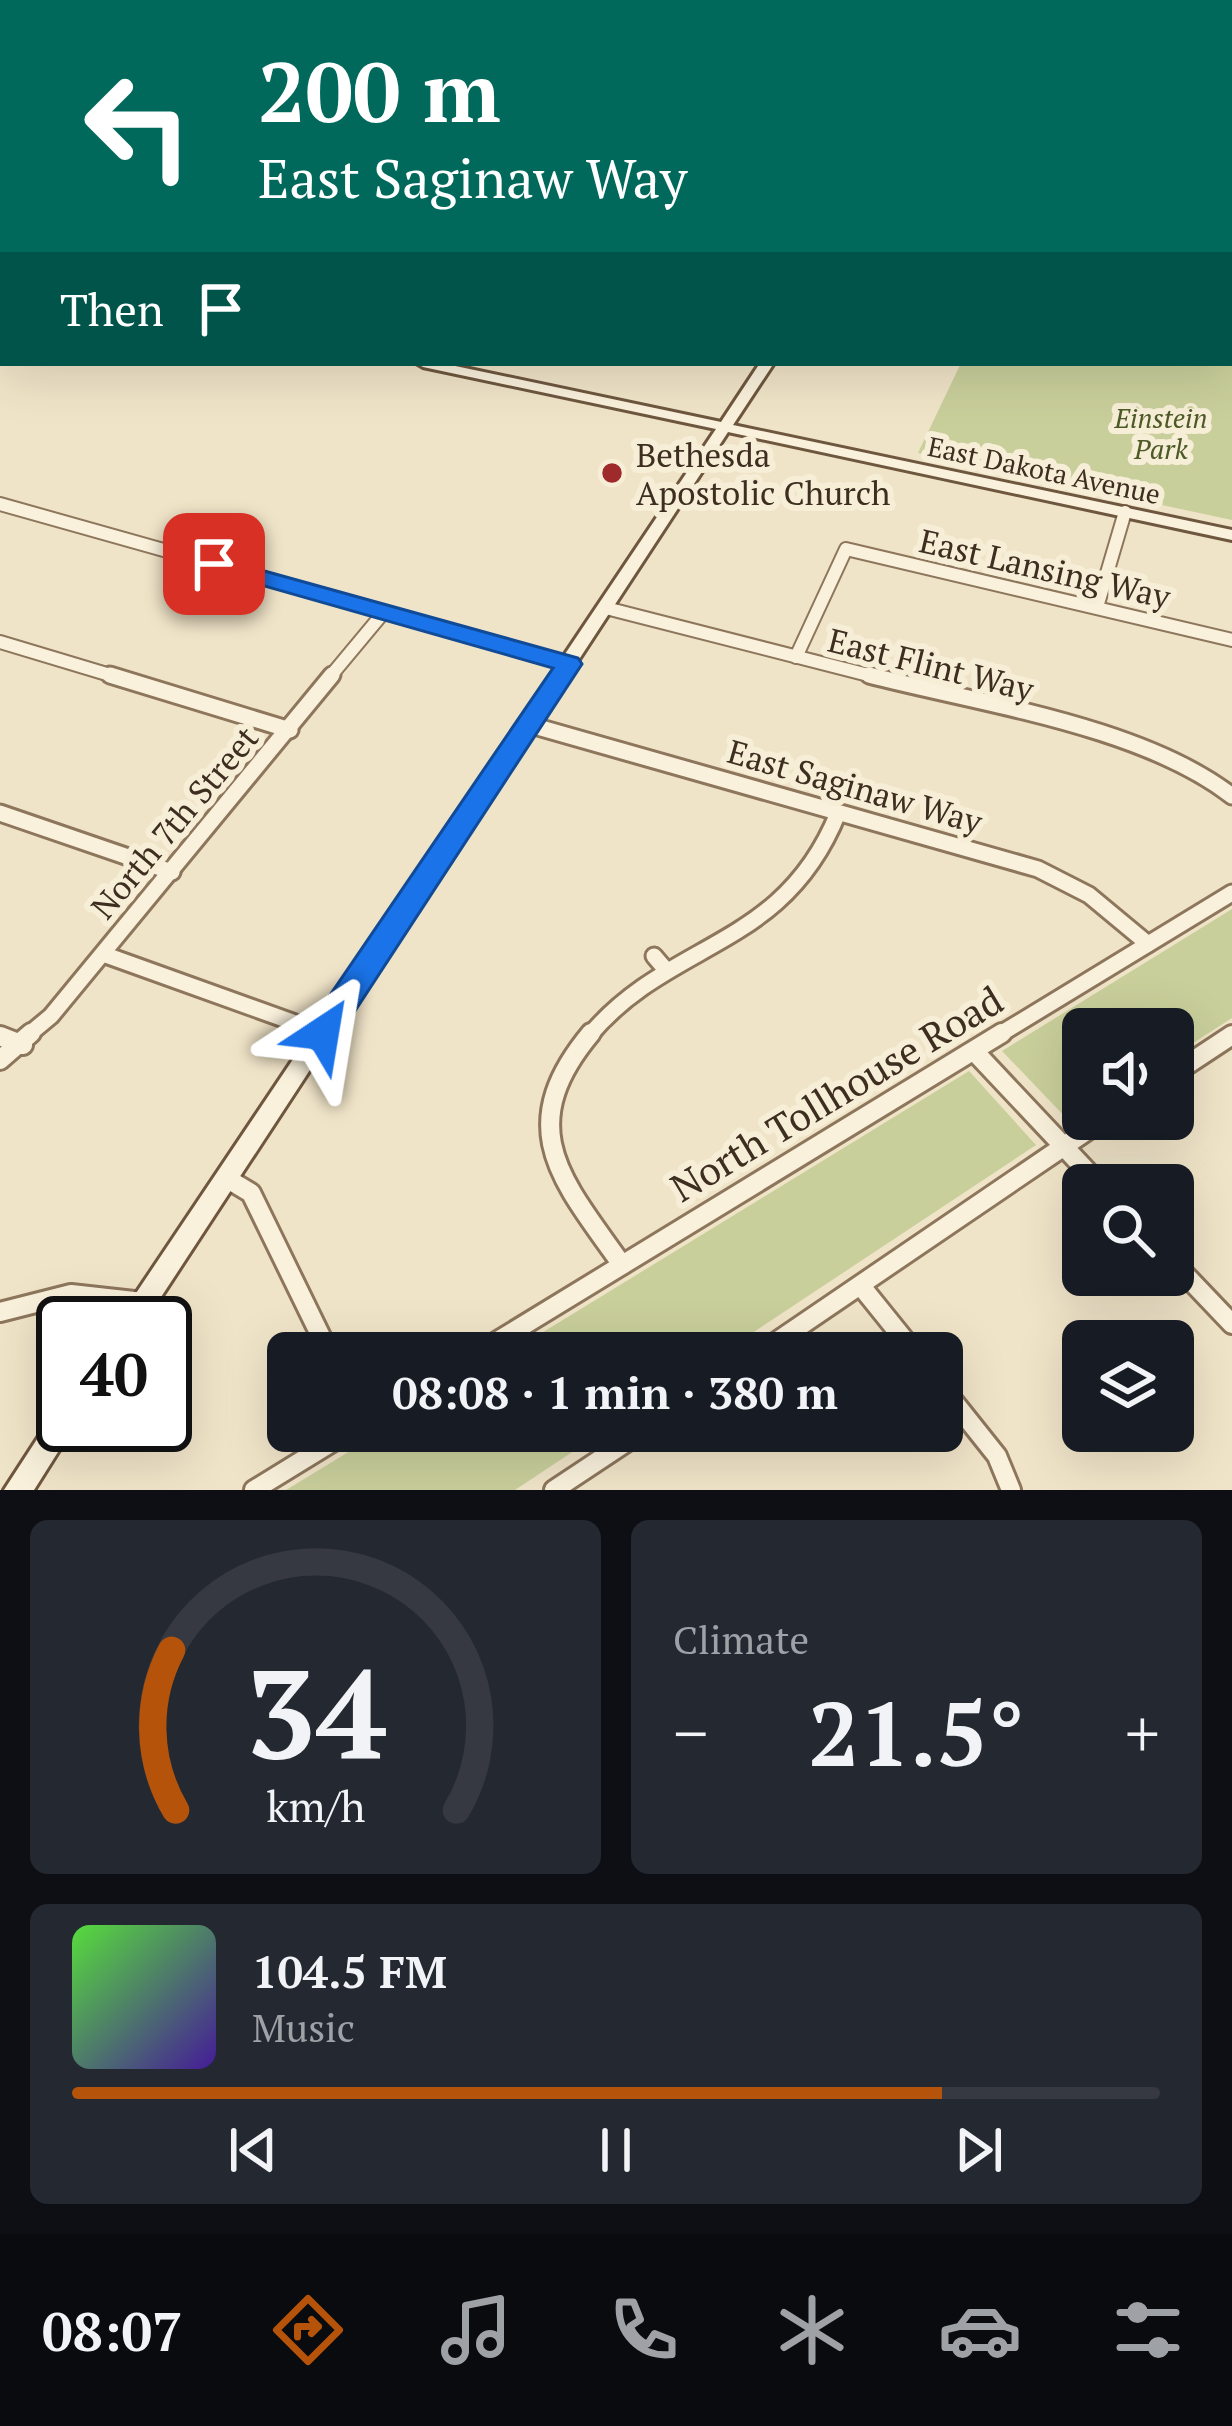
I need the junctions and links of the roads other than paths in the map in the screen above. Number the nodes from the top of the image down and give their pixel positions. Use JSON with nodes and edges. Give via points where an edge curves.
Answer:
{"nodes":[{"id":1,"x":437,"y":366,"type":"edge"},
{"id":2,"x":765,"y":366,"type":"edge"},
{"id":3,"x":725,"y":426,"type":"junction"},
{"id":4,"x":0,"y":504,"type":"edge"},
{"id":5,"x":1125,"y":512,"type":"junction"},
{"id":6,"x":1232,"y":535,"type":"edge"},
{"id":7,"x":1097,"y":607,"type":"junction"},
{"id":8,"x":606,"y":608,"type":"junction"},
{"id":9,"x":384,"y":612,"type":"junction"},
{"id":10,"x":1232,"y":640,"type":"edge"},
{"id":11,"x":0,"y":642,"type":"edge"},
{"id":12,"x":796,"y":657,"type":"junction"},
{"id":13,"x":569,"y":664,"type":"junction"},
{"id":14,"x":527,"y":724,"type":"junction"},
{"id":15,"x":290,"y":730,"type":"junction"},
{"id":16,"x":1232,"y":796,"type":"edge"},
{"id":17,"x":0,"y":813,"type":"edge"},
{"id":18,"x":838,"y":813,"type":"junction"},
{"id":19,"x":172,"y":872,"type":"junction"},
{"id":20,"x":1232,"y":893,"type":"edge"},
{"id":21,"x":1148,"y":944,"type":"junction"},
{"id":22,"x":103,"y":954,"type":"junction"},
{"id":23,"x":654,"y":956,"type":"dead end"},
{"id":24,"x":666,"y":970,"type":"junction"},
{"id":25,"x":323,"y":1033,"type":"junction"},
{"id":26,"x":1232,"y":1035,"type":"edge"},
{"id":27,"x":0,"y":1036,"type":"edge"},
{"id":28,"x":22,"y":1045,"type":"junction"},
{"id":29,"x":974,"y":1051,"type":"junction"},
{"id":30,"x":0,"y":1060,"type":"edge"},
{"id":31,"x":1194,"y":1060,"type":"edge"},
{"id":32,"x":1072,"y":1140,"type":"edge"},
{"id":33,"x":1063,"y":1146,"type":"junction"},
{"id":34,"x":1080,"y":1164,"type":"edge"},
{"id":35,"x":226,"y":1178,"type":"junction"},
{"id":36,"x":622,"y":1265,"type":"junction"},
{"id":37,"x":1194,"y":1284,"type":"edge"},
{"id":38,"x":861,"y":1286,"type":"junction"},
{"id":39,"x":43,"y":1296,"type":"edge"},
{"id":40,"x":122,"y":1296,"type":"edge"},
{"id":41,"x":146,"y":1296,"type":"edge"},
{"id":42,"x":36,"y":1299,"type":"edge"},
{"id":43,"x":0,"y":1312,"type":"edge"},
{"id":44,"x":1232,"y":1324,"type":"edge"},
{"id":45,"x":319,"y":1332,"type":"edge"},
{"id":46,"x":512,"y":1332,"type":"edge"},
{"id":47,"x":792,"y":1332,"type":"edge"},
{"id":48,"x":898,"y":1332,"type":"edge"},
{"id":49,"x":963,"y":1413,"type":"edge"},
{"id":50,"x":43,"y":1452,"type":"edge"},
{"id":51,"x":316,"y":1452,"type":"edge"},
{"id":52,"x":611,"y":1452,"type":"edge"},
{"id":53,"x":18,"y":1490,"type":"edge"},
{"id":54,"x":254,"y":1490,"type":"edge"},
{"id":55,"x":554,"y":1490,"type":"edge"},
{"id":56,"x":1011,"y":1490,"type":"edge"}],
"edges":[{"from":1,"to":3,"type":"street","name":"East Dakota Avenue"},
{"from":2,"to":3,"type":"street"},
{"from":3,"to":5,"type":"street","name":"East Dakota Avenue"},
{"from":3,"to":8,"type":"street"},
{"from":4,"to":9,"type":"street"},
{"from":5,"to":6,"type":"street","name":"East Dakota Avenue"},
{"from":5,"to":7,"type":"street"},
{"from":7,"to":10,"type":"street","name":"East Lansing Way"},
{"from":7,"to":12,"type":"street","name":"East Lansing Way","via":[[846,549]]},
{"from":8,"to":12,"type":"street","name":"East Flint Way"},
{"from":8,"to":13,"type":"street"},
{"from":9,"to":13,"type":"street"},
{"from":9,"to":15,"type":"street","name":"North 7th Street"},
{"from":11,"to":15,"type":"street"},
{"from":12,"to":16,"type":"street","name":"East Flint Way","via":[[1141,746],[1196,768]]},
{"from":13,"to":14,"type":"street"},
{"from":14,"to":18,"type":"street","name":"East Saginaw Way"},
{"from":14,"to":25,"type":"street"},
{"from":15,"to":19,"type":"street","name":"North 7th Street"},
{"from":17,"to":19,"type":"street"},
{"from":18,"to":21,"type":"street","name":"East Saginaw Way","via":[[1065,880]]},
{"from":18,"to":24,"type":"street","via":[[821,854],[785,899]]},
{"from":19,"to":22,"type":"street","name":"North 7th Street"},
{"from":20,"to":21,"type":"street","name":"North Tollhouse Road"},
{"from":21,"to":29,"type":"street","name":"North Tollhouse Road"},
{"from":22,"to":25,"type":"street"},
{"from":22,"to":28,"type":"street","name":"North 7th Street"},
{"from":23,"to":24,"type":"street"},
{"from":24,"to":36,"type":"street","via":[[627,996],[580,1046],[551,1100],[546,1132],[556,1168]]},
{"from":25,"to":35,"type":"street"},
{"from":26,"to":31,"type":"street"},
{"from":27,"to":28,"type":"street"},
{"from":28,"to":30,"type":"street","name":"North 7th Street"},
{"from":29,"to":33,"type":"street"},
{"from":29,"to":36,"type":"street","name":"North Tollhouse Road"},
{"from":32,"to":33,"type":"street"},
{"from":33,"to":34,"type":"street"},
{"from":33,"to":38,"type":"street"},
{"from":35,"to":41,"type":"street"},
{"from":35,"to":45,"type":"street","via":[[251,1193]]},
{"from":36,"to":46,"type":"street","name":"North Tollhouse Road"},
{"from":37,"to":44,"type":"street"},
{"from":38,"to":47,"type":"street"},
{"from":38,"to":48,"type":"street"},
{"from":39,"to":40,"type":"street","via":[[92,1289]]},
{"from":42,"to":43,"type":"street"},
{"from":49,"to":56,"type":"street","via":[[997,1456]]},
{"from":50,"to":53,"type":"street"},
{"from":51,"to":54,"type":"street"},
{"from":52,"to":55,"type":"street"}]}
